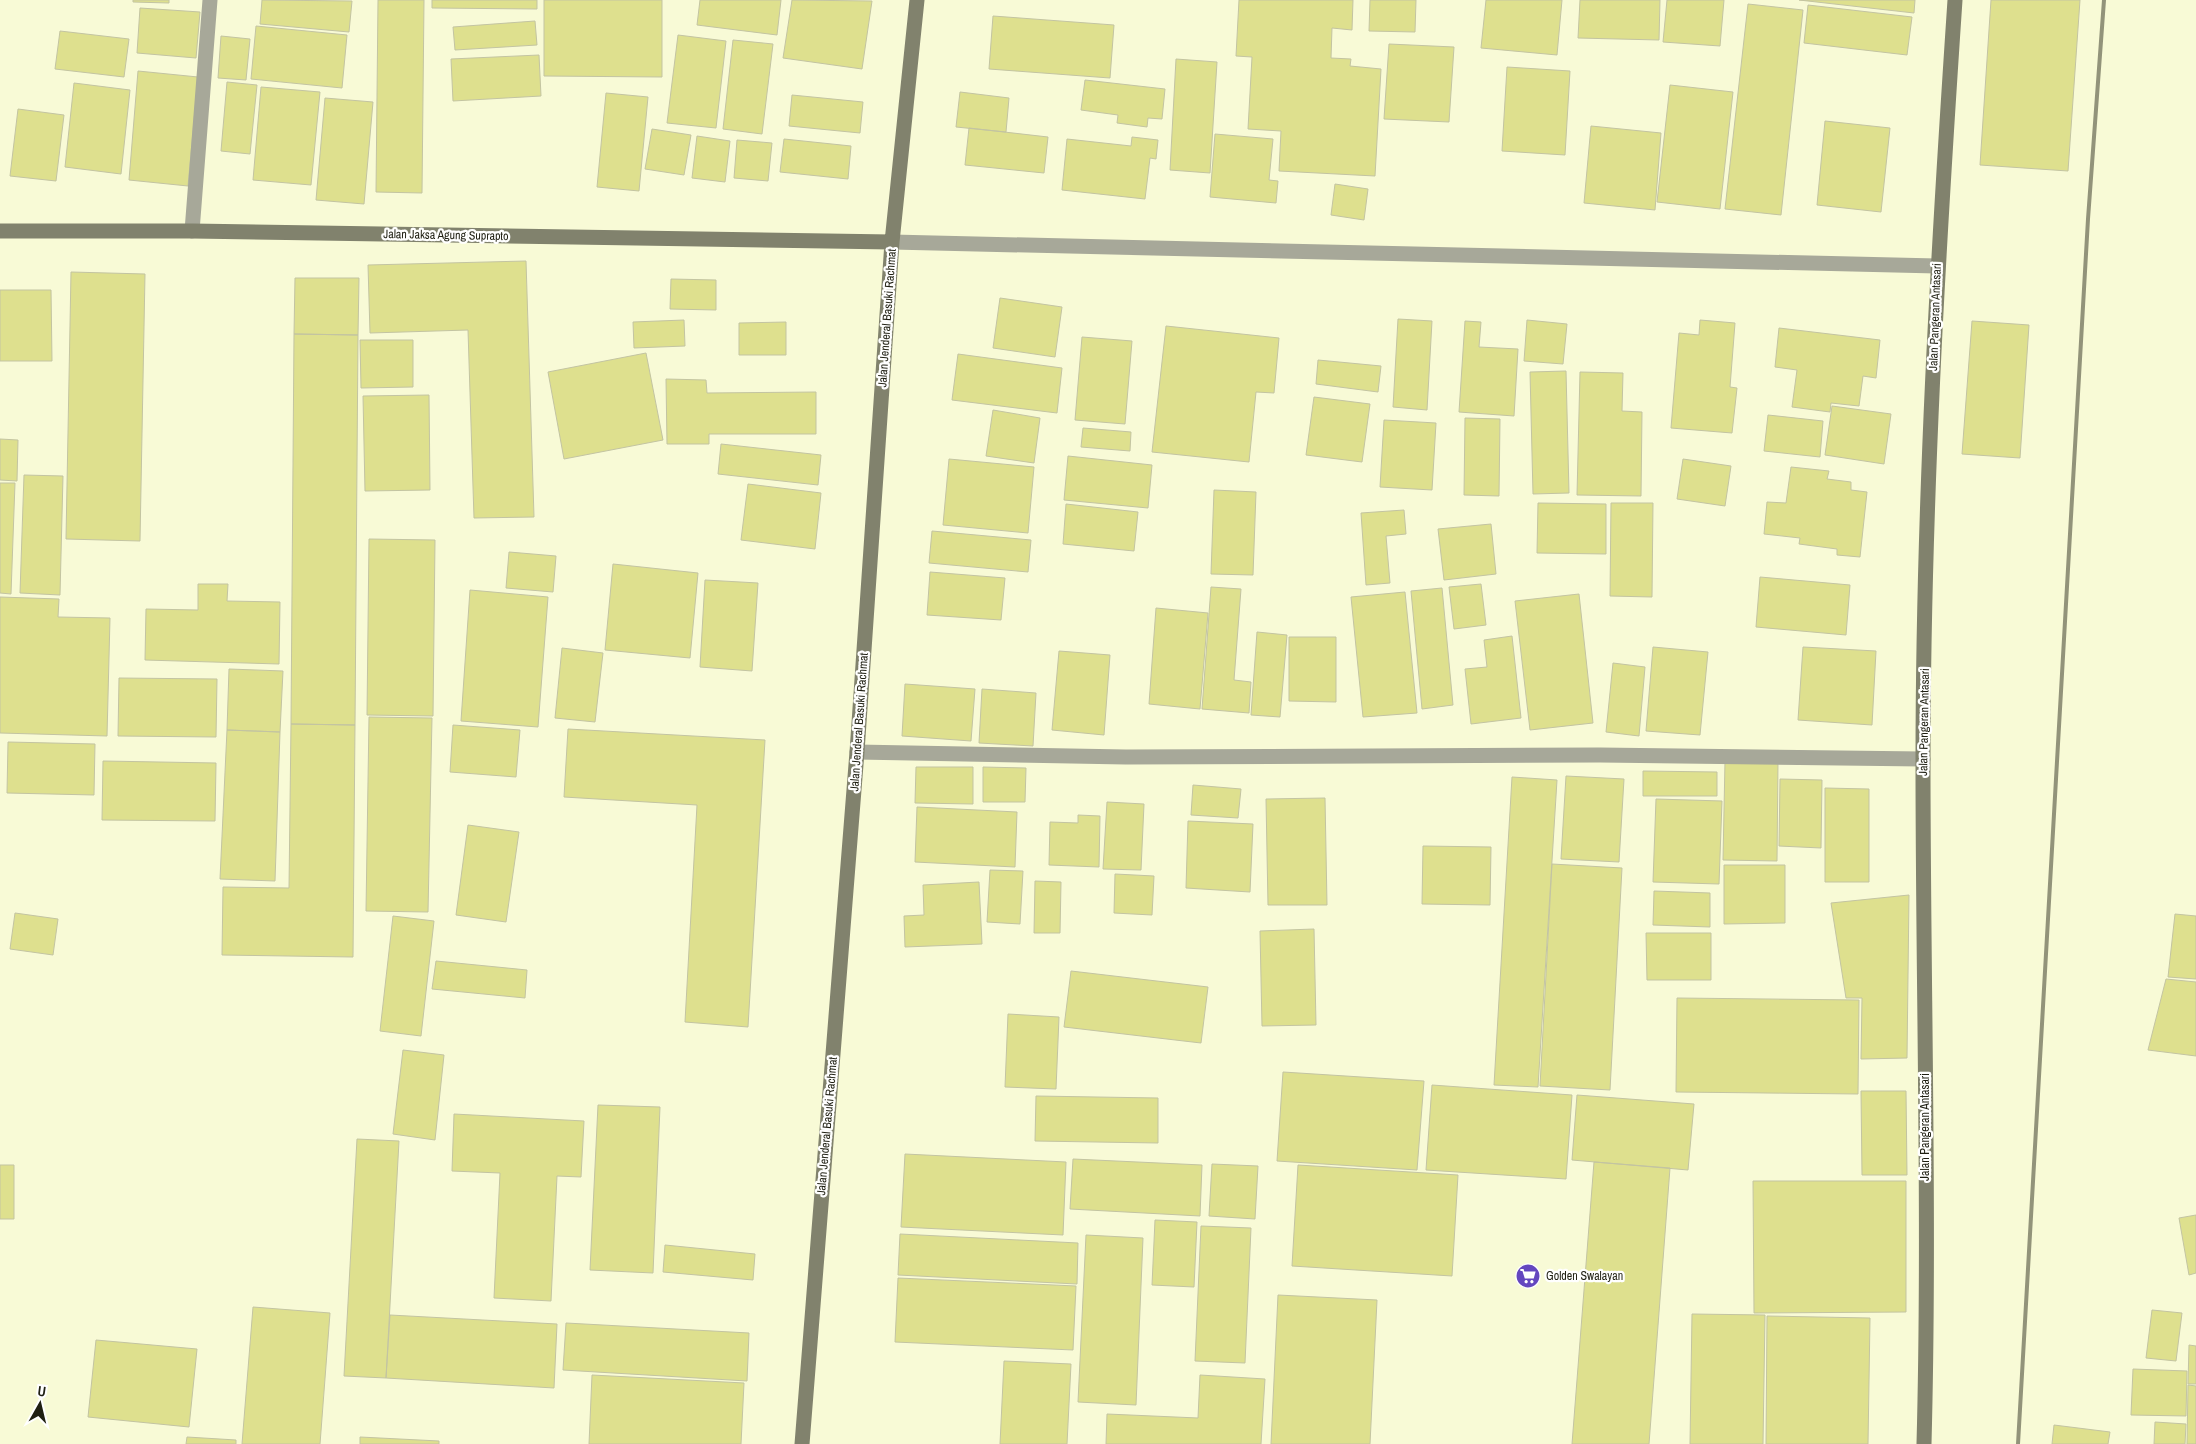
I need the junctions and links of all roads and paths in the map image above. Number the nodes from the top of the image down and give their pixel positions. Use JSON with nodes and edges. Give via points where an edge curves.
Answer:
{"nodes":[{"id":1,"x":210,"y":0,"type":"edge"},
{"id":2,"x":917,"y":0,"type":"edge"},
{"id":3,"x":1955,"y":0,"type":"edge"},
{"id":4,"x":0,"y":231,"type":"edge"},
{"id":5,"x":192,"y":231,"type":"junction"},
{"id":6,"x":892,"y":242,"type":"junction"},
{"id":7,"x":1937,"y":266,"type":"junction"},
{"id":8,"x":857,"y":752,"type":"junction"},
{"id":9,"x":1923,"y":759,"type":"junction"},
{"id":10,"x":802,"y":1444,"type":"edge"},
{"id":11,"x":1924,"y":1444,"type":"edge"}],
"edges":[{"from":1,"to":5,"type":"street"},
{"from":2,"to":6,"type":"street","name":"Jalan Jenderal Basuki Rachmat"},
{"from":3,"to":7,"type":"street","name":"Jalan Pangeran Antasari"},
{"from":4,"to":5,"type":"street","name":"Jalan Jaksa Agung Suprapto"},
{"from":5,"to":6,"type":"street","name":"Jalan Jaksa Agung Suprapto"},
{"from":6,"to":7,"type":"street"},
{"from":6,"to":8,"type":"street","name":"Jalan Jenderal Basuki Rachmat"},
{"from":7,"to":9,"type":"street","name":"Jalan Pangeran Antasari"},
{"from":8,"to":9,"type":"street","via":[[1126,757],[1600,755]]},
{"from":8,"to":10,"type":"street","name":"Jalan Jenderal Basuki Rachmat"},
{"from":9,"to":11,"type":"street","name":"Jalan Pangeran Antasari","via":[[1926,1024]]}]}
